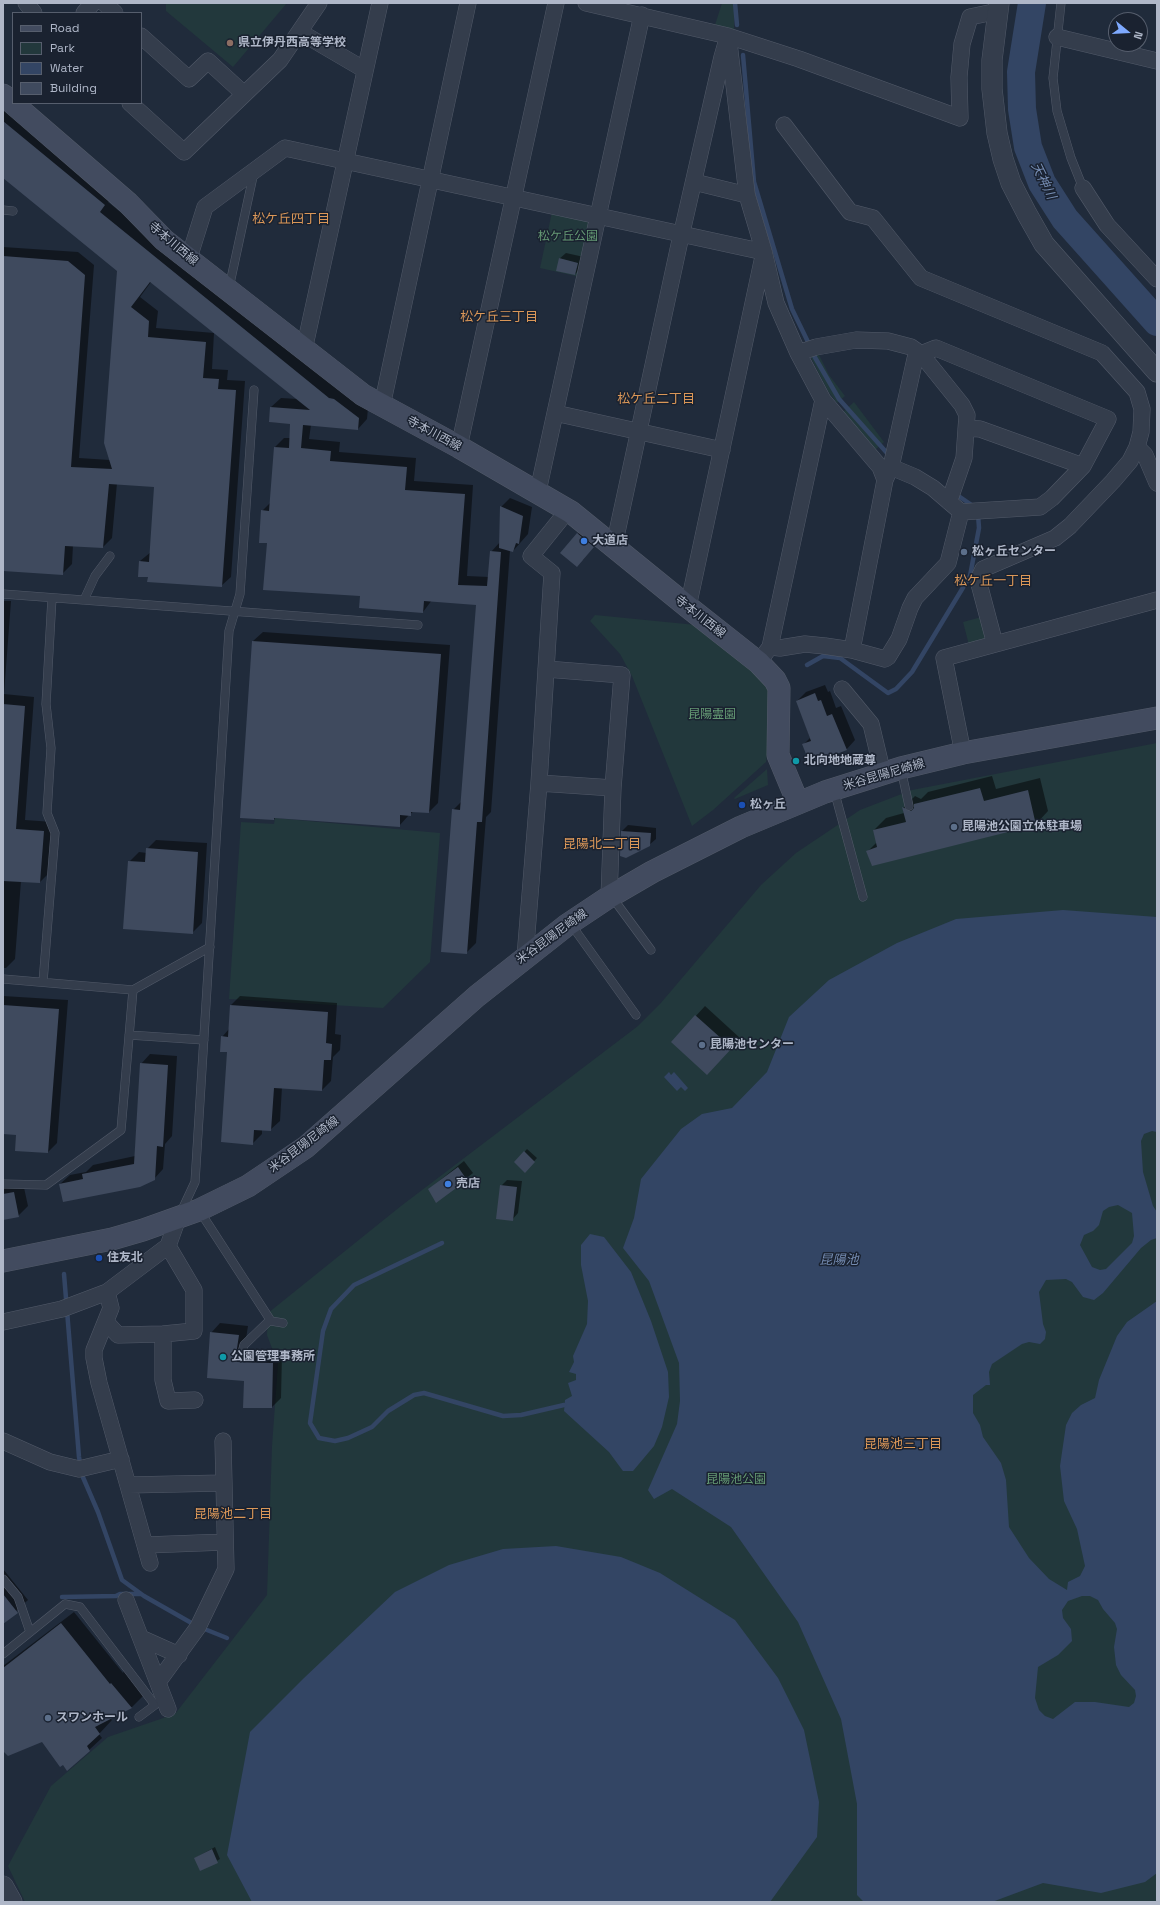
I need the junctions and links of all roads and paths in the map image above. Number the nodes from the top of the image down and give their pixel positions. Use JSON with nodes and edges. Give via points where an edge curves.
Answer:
{"nodes":[{"id":1,"x":26,"y":3,"type":"edge"},
{"id":2,"x":93,"y":3,"type":"edge"},
{"id":3,"x":104,"y":3,"type":"edge"},
{"id":4,"x":319,"y":3,"type":"edge"},
{"id":5,"x":380,"y":3,"type":"edge"},
{"id":6,"x":468,"y":3,"type":"edge"},
{"id":7,"x":556,"y":3,"type":"edge"},
{"id":8,"x":586,"y":3,"type":"edge"},
{"id":9,"x":1060,"y":3,"type":"edge"},
{"id":10,"x":998,"y":7,"type":"edge"},
{"id":11,"x":33,"y":12,"type":"edge"},
{"id":12,"x":85,"y":12,"type":"edge"},
{"id":13,"x":114,"y":12,"type":"edge"},
{"id":14,"x":642,"y":15,"type":"junction"},
{"id":15,"x":300,"y":32,"type":"junction"},
{"id":16,"x":728,"y":36,"type":"junction"},
{"id":17,"x":142,"y":37,"type":"edge"},
{"id":18,"x":1058,"y":38,"type":"junction"},
{"id":19,"x":1157,"y":61,"type":"edge"},
{"id":20,"x":365,"y":70,"type":"junction"},
{"id":21,"x":244,"y":94,"type":"junction"},
{"id":22,"x":3,"y":95,"type":"edge"},
{"id":23,"x":12,"y":103,"type":"edge"},
{"id":24,"x":13,"y":104,"type":"edge"},
{"id":25,"x":131,"y":104,"type":"edge"},
{"id":26,"x":793,"y":130,"type":"dead end"},
{"id":27,"x":345,"y":161,"type":"junction"},
{"id":28,"x":254,"y":171,"type":"junction"},
{"id":29,"x":429,"y":178,"type":"junction"},
{"id":30,"x":694,"y":182,"type":"junction"},
{"id":31,"x":1083,"y":188,"type":"joint"},
{"id":32,"x":747,"y":195,"type":"junction"},
{"id":33,"x":514,"y":197,"type":"junction"},
{"id":34,"x":3,"y":210,"type":"edge"},
{"id":35,"x":12,"y":210,"type":"dead end"},
{"id":36,"x":598,"y":216,"type":"junction"},
{"id":37,"x":683,"y":234,"type":"junction"},
{"id":38,"x":764,"y":252,"type":"junction"},
{"id":39,"x":189,"y":258,"type":"junction"},
{"id":40,"x":1157,"y":279,"type":"edge"},
{"id":41,"x":228,"y":289,"type":"junction"},
{"id":42,"x":304,"y":350,"type":"junction"},
{"id":43,"x":798,"y":353,"type":"junction"},
{"id":44,"x":921,"y":354,"type":"junction"},
{"id":45,"x":1157,"y":372,"type":"edge"},
{"id":46,"x":254,"y":390,"type":"dead end"},
{"id":47,"x":823,"y":400,"type":"junction"},
{"id":48,"x":382,"y":406,"type":"junction"},
{"id":49,"x":555,"y":413,"type":"junction"},
{"id":50,"x":967,"y":428,"type":"junction"},
{"id":51,"x":638,"y":432,"type":"junction"},
{"id":52,"x":458,"y":447,"type":"junction"},
{"id":53,"x":1138,"y":447,"type":"junction"},
{"id":54,"x":722,"y":450,"type":"junction"},
{"id":55,"x":1083,"y":466,"type":"junction"},
{"id":56,"x":888,"y":473,"type":"junction"},
{"id":57,"x":1157,"y":483,"type":"edge"},
{"id":58,"x":538,"y":491,"type":"junction"},
{"id":59,"x":955,"y":507,"type":"junction"},
{"id":60,"x":568,"y":510,"type":"junction"},
{"id":61,"x":614,"y":546,"type":"junction"},
{"id":62,"x":110,"y":556,"type":"dead end"},
{"id":63,"x":3,"y":594,"type":"edge"},
{"id":64,"x":52,"y":598,"type":"junction"},
{"id":65,"x":84,"y":600,"type":"junction"},
{"id":66,"x":1157,"y":600,"type":"edge"},
{"id":67,"x":688,"y":607,"type":"junction"},
{"id":68,"x":234,"y":611,"type":"junction"},
{"id":69,"x":418,"y":625,"type":"dead end"},
{"id":70,"x":995,"y":644,"type":"junction"},
{"id":71,"x":852,"y":650,"type":"junction"},
{"id":72,"x":764,"y":655,"type":"junction"},
{"id":73,"x":546,"y":669,"type":"junction"},
{"id":74,"x":842,"y":689,"type":"dead end"},
{"id":75,"x":1157,"y":718,"type":"edge"},
{"id":76,"x":963,"y":753,"type":"junction"},
{"id":77,"x":892,"y":771,"type":"junction"},
{"id":78,"x":539,"y":783,"type":"junction"},
{"id":79,"x":613,"y":788,"type":"junction"},
{"id":80,"x":834,"y":789,"type":"junction"},
{"id":81,"x":798,"y":803,"type":"junction"},
{"id":82,"x":909,"y":806,"type":"dead end"},
{"id":83,"x":610,"y":896,"type":"junction"},
{"id":84,"x":863,"y":897,"type":"dead end"},
{"id":85,"x":570,"y":923,"type":"junction"},
{"id":86,"x":210,"y":947,"type":"junction"},
{"id":87,"x":651,"y":950,"type":"dead end"},
{"id":88,"x":525,"y":956,"type":"junction"},
{"id":89,"x":3,"y":979,"type":"edge"},
{"id":90,"x":43,"y":982,"type":"junction"},
{"id":91,"x":133,"y":990,"type":"junction"},
{"id":92,"x":636,"y":1015,"type":"dead end"},
{"id":93,"x":129,"y":1035,"type":"junction"},
{"id":94,"x":204,"y":1040,"type":"junction"},
{"id":95,"x":3,"y":1184,"type":"edge"},
{"id":96,"x":199,"y":1210,"type":"junction"},
{"id":97,"x":178,"y":1218,"type":"junction"},
{"id":98,"x":168,"y":1246,"type":"junction"},
{"id":99,"x":3,"y":1261,"type":"edge"},
{"id":100,"x":107,"y":1292,"type":"junction"},
{"id":101,"x":270,"y":1320,"type":"junction"},
{"id":102,"x":3,"y":1322,"type":"edge"},
{"id":103,"x":106,"y":1322,"type":"junction"},
{"id":104,"x":283,"y":1323,"type":"dead end"},
{"id":105,"x":163,"y":1334,"type":"junction"},
{"id":106,"x":241,"y":1356,"type":"dead end"},
{"id":107,"x":195,"y":1400,"type":"dead end"},
{"id":108,"x":223,"y":1441,"type":"dead end"},
{"id":109,"x":3,"y":1442,"type":"edge"},
{"id":110,"x":121,"y":1459,"type":"junction"},
{"id":111,"x":223,"y":1483,"type":"junction"},
{"id":112,"x":128,"y":1485,"type":"junction"},
{"id":113,"x":225,"y":1542,"type":"junction"},
{"id":114,"x":146,"y":1545,"type":"junction"},
{"id":115,"x":150,"y":1563,"type":"dead end"},
{"id":116,"x":3,"y":1579,"type":"edge"},
{"id":117,"x":126,"y":1600,"type":"dead end"},
{"id":118,"x":30,"y":1632,"type":"junction"},
{"id":119,"x":141,"y":1638,"type":"junction"},
{"id":120,"x":3,"y":1654,"type":"edge"},
{"id":121,"x":179,"y":1655,"type":"junction"},
{"id":122,"x":158,"y":1682,"type":"junction"},
{"id":123,"x":168,"y":1709,"type":"dead end"},
{"id":124,"x":139,"y":1717,"type":"dead end"},
{"id":125,"x":3,"y":1886,"type":"edge"},
{"id":126,"x":12,"y":1902,"type":"edge"}],
"edges":[{"from":1,"to":11,"type":"street"},
{"from":2,"to":12,"type":"street"},
{"from":3,"to":13,"type":"street"},
{"from":4,"to":15,"type":"street"},
{"from":5,"to":20,"type":"street"},
{"from":6,"to":29,"type":"street"},
{"from":7,"to":33,"type":"street"},
{"from":8,"to":14,"type":"street"},
{"from":9,"to":18,"type":"lane"},
{"from":10,"to":16,"type":"street","via":[[970,17],[962,44],[959,77],[960,118]]},
{"from":10,"to":45,"type":"street","via":[[992,60],[992,88],[997,133],[1011,182],[1044,244]]},
{"from":14,"to":16,"type":"street"},
{"from":14,"to":36,"type":"street"},
{"from":15,"to":20,"type":"street"},
{"from":15,"to":21,"type":"street","via":[[280,60]]},
{"from":16,"to":30,"type":"street"},
{"from":16,"to":32,"type":"street"},
{"from":17,"to":21,"type":"street","via":[[189,79],[208,61]]},
{"from":18,"to":19,"type":"street"},
{"from":18,"to":31,"type":"lane","via":[[1053,78],[1057,111]]},
{"from":20,"to":27,"type":"street"},
{"from":21,"to":25,"type":"street","via":[[184,152]]},
{"from":22,"to":23,"type":"main road","name":"寺本川西線"},
{"from":24,"to":39,"type":"main road","name":"寺本川西線","via":[[128,203],[164,240]]},
{"from":26,"to":53,"type":"street","via":[[846,195],[850,212],[873,218],[897,239],[921,278],[1102,353],[1137,392],[1142,409]]},
{"from":27,"to":28,"type":"street","via":[[285,148]]},
{"from":27,"to":29,"type":"street"},
{"from":27,"to":42,"type":"street"},
{"from":28,"to":39,"type":"street","via":[[205,207]]},
{"from":28,"to":41,"type":"lane"},
{"from":29,"to":33,"type":"street"},
{"from":29,"to":48,"type":"street"},
{"from":30,"to":32,"type":"street"},
{"from":30,"to":37,"type":"street"},
{"from":31,"to":40,"type":"street","via":[[1107,225]]},
{"from":32,"to":38,"type":"street"},
{"from":33,"to":36,"type":"street"},
{"from":33,"to":52,"type":"street"},
{"from":34,"to":35,"type":"lane"},
{"from":36,"to":37,"type":"street"},
{"from":36,"to":49,"type":"street"},
{"from":37,"to":38,"type":"street"},
{"from":37,"to":51,"type":"street"},
{"from":38,"to":43,"type":"street","via":[[776,302]]},
{"from":38,"to":54,"type":"street"},
{"from":39,"to":41,"type":"main road","name":"寺本川西線"},
{"from":41,"to":42,"type":"main road","name":"寺本川西線"},
{"from":42,"to":48,"type":"main road","name":"寺本川西線","via":[[363,395]]},
{"from":43,"to":44,"type":"street","via":[[856,340],[888,341]]},
{"from":43,"to":47,"type":"street"},
{"from":44,"to":50,"type":"street","via":[[962,405],[967,415]]},
{"from":44,"to":55,"type":"street","via":[[936,348],[1108,419]]},
{"from":44,"to":56,"type":"street","via":[[915,359]]},
{"from":46,"to":68,"type":"lane","via":[[240,594]]},
{"from":47,"to":56,"type":"street"},
{"from":47,"to":72,"type":"street"},
{"from":48,"to":52,"type":"main road","name":"寺本川西線"},
{"from":49,"to":51,"type":"street"},
{"from":49,"to":58,"type":"street"},
{"from":50,"to":55,"type":"street","via":[[980,429]]},
{"from":50,"to":59,"type":"street","via":[[963,468]]},
{"from":51,"to":54,"type":"street"},
{"from":51,"to":61,"type":"street"},
{"from":52,"to":58,"type":"main road","name":"寺本川西線"},
{"from":53,"to":57,"type":"street","via":[[1145,455]]},
{"from":53,"to":70,"type":"street","via":[[1113,481],[1070,526],[1054,538],[983,569],[978,580]]},
{"from":54,"to":67,"type":"street"},
{"from":55,"to":59,"type":"street","via":[[1040,507]]},
{"from":56,"to":59,"type":"street","via":[[927,485]]},
{"from":56,"to":71,"type":"street"},
{"from":58,"to":60,"type":"main road","name":"寺本川西線"},
{"from":59,"to":71,"type":"street","via":[[948,563],[915,598],[899,639],[888,657],[885,659]]},
{"from":60,"to":61,"type":"main road","name":"寺本川西線"},
{"from":60,"to":73,"type":"street","via":[[530,557],[552,573]]},
{"from":61,"to":67,"type":"main road","name":"寺本川西線"},
{"from":62,"to":65,"type":"lane","via":[[95,576]]},
{"from":63,"to":64,"type":"lane"},
{"from":64,"to":65,"type":"lane"},
{"from":64,"to":90,"type":"lane","via":[[46,704],[51,748],[46,813],[55,833]]},
{"from":65,"to":68,"type":"lane"},
{"from":66,"to":70,"type":"street"},
{"from":67,"to":72,"type":"main road","name":"寺本川西線"},
{"from":68,"to":69,"type":"lane"},
{"from":68,"to":86,"type":"lane","via":[[229,631]]},
{"from":70,"to":76,"type":"street","via":[[944,658]]},
{"from":71,"to":72,"type":"street","via":[[805,644],[780,648]]},
{"from":72,"to":81,"type":"main road","name":"寺本川西線","via":[[779,688],[778,755]]},
{"from":73,"to":78,"type":"street"},
{"from":73,"to":79,"type":"street","via":[[622,675]]},
{"from":74,"to":77,"type":"street","via":[[867,708],[871,724]]},
{"from":75,"to":76,"type":"main road","name":"米谷昆陽尼崎線"},
{"from":76,"to":77,"type":"main road","name":"米谷昆陽尼崎線"},
{"from":77,"to":80,"type":"main road","name":"米谷昆陽尼崎線"},
{"from":77,"to":82,"type":"lane"},
{"from":78,"to":79,"type":"street"},
{"from":78,"to":88,"type":"street"},
{"from":79,"to":83,"type":"street"},
{"from":80,"to":81,"type":"main road","name":"米谷昆陽尼崎線"},
{"from":80,"to":84,"type":"lane"},
{"from":81,"to":83,"type":"main road","name":"米谷昆陽尼崎線","via":[[717,839]]},
{"from":83,"to":85,"type":"main road","name":"米谷昆陽尼崎線"},
{"from":83,"to":87,"type":"lane"},
{"from":85,"to":88,"type":"main road","name":"米谷昆陽尼崎線"},
{"from":85,"to":92,"type":"lane"},
{"from":86,"to":91,"type":"lane"},
{"from":86,"to":94,"type":"lane"},
{"from":88,"to":96,"type":"main road","name":"米谷昆陽尼崎線","via":[[306,1147],[248,1186]]},
{"from":89,"to":90,"type":"lane"},
{"from":90,"to":91,"type":"lane"},
{"from":91,"to":93,"type":"lane"},
{"from":93,"to":94,"type":"lane"},
{"from":93,"to":95,"type":"lane","via":[[121,1130],[46,1185]]},
{"from":94,"to":97,"type":"lane","via":[[195,1182]]},
{"from":96,"to":97,"type":"main road","name":"米谷昆陽尼崎線"},
{"from":96,"to":101,"type":"lane"},
{"from":97,"to":98,"type":"street"},
{"from":97,"to":99,"type":"main road","name":"米谷昆陽尼崎線","via":[[112,1239]]},
{"from":98,"to":100,"type":"street"},
{"from":98,"to":105,"type":"street","via":[[194,1290],[194,1331]]},
{"from":100,"to":102,"type":"street","via":[[62,1309]]},
{"from":100,"to":103,"type":"street","via":[[111,1308]]},
{"from":101,"to":104,"type":"lane"},
{"from":101,"to":106,"type":"lane","via":[[244,1344]]},
{"from":103,"to":105,"type":"street","via":[[118,1335]]},
{"from":103,"to":110,"type":"street","via":[[94,1350],[94,1358]]},
{"from":105,"to":107,"type":"street","via":[[163,1380],[168,1406]]},
{"from":108,"to":111,"type":"street"},
{"from":109,"to":110,"type":"street","via":[[50,1462],[79,1469]]},
{"from":110,"to":112,"type":"street"},
{"from":111,"to":112,"type":"street"},
{"from":111,"to":113,"type":"street"},
{"from":112,"to":114,"type":"street"},
{"from":113,"to":114,"type":"street"},
{"from":113,"to":121,"type":"street","via":[[226,1569],[198,1627]]},
{"from":114,"to":115,"type":"street"},
{"from":116,"to":118,"type":"lane","via":[[18,1597]]},
{"from":117,"to":119,"type":"street"},
{"from":118,"to":120,"type":"lane"},
{"from":118,"to":124,"type":"lane","via":[[66,1604],[80,1606],[155,1704]]},
{"from":119,"to":121,"type":"street"},
{"from":119,"to":122,"type":"street"},
{"from":121,"to":122,"type":"street"},
{"from":122,"to":123,"type":"street"},
{"from":125,"to":126,"type":"street"}]}
